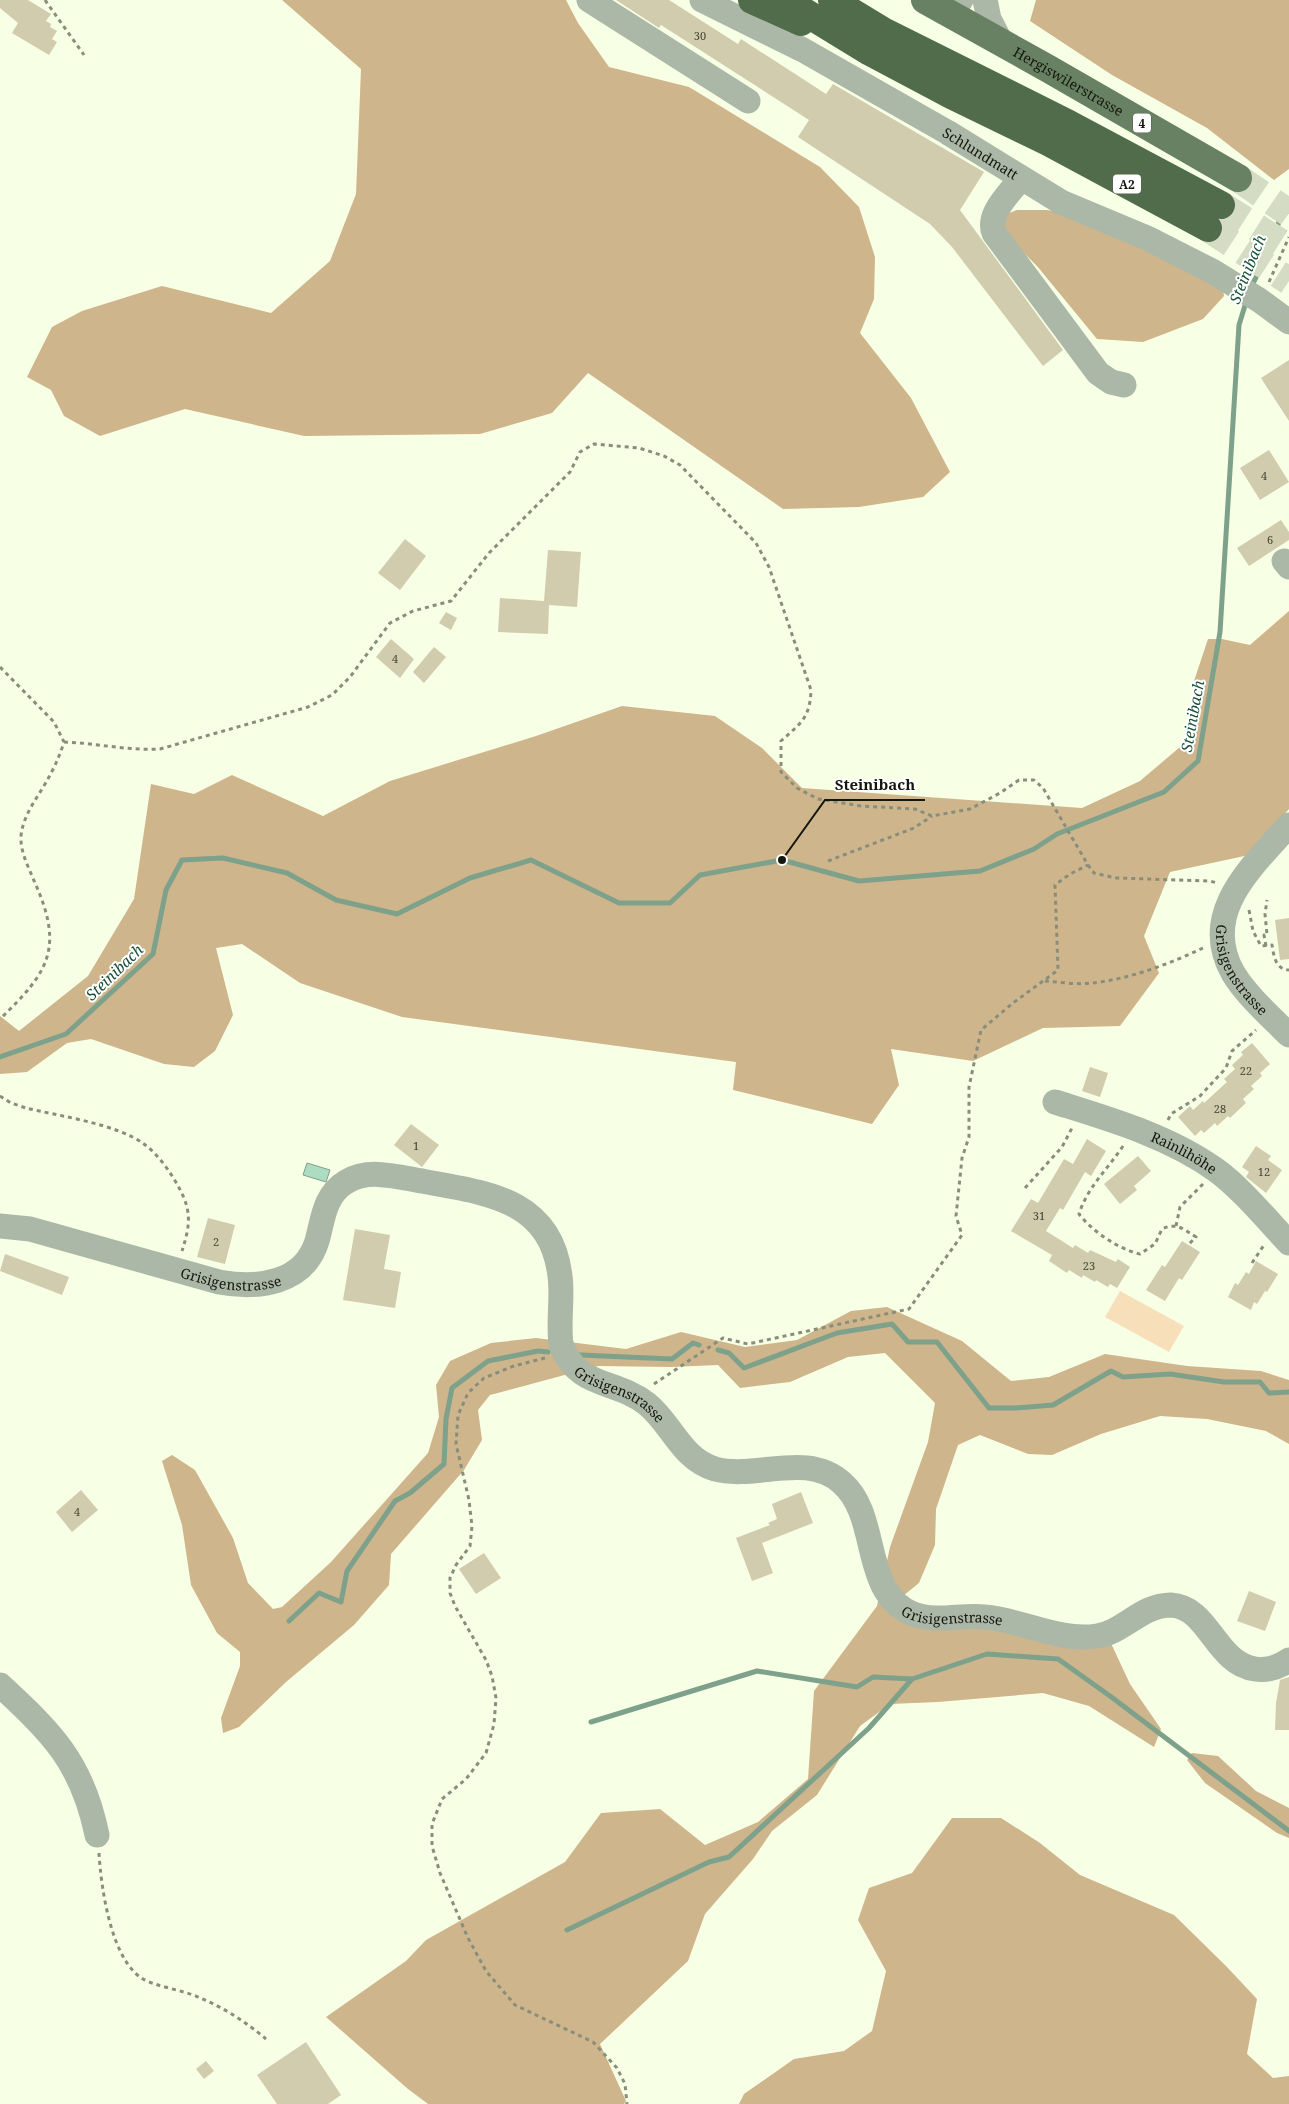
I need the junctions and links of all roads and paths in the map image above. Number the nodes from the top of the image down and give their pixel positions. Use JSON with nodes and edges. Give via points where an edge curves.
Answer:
{"nodes":[{"id":1,"x":45,"y":0,"type":"edge"},
{"id":2,"x":589,"y":0,"type":"edge"},
{"id":3,"x":702,"y":0,"type":"edge"},
{"id":4,"x":752,"y":0,"type":"edge"},
{"id":5,"x":785,"y":0,"type":"edge"},
{"id":6,"x":832,"y":0,"type":"edge"},
{"id":7,"x":865,"y":0,"type":"edge"},
{"id":8,"x":985,"y":0,"type":"edge"},
{"id":9,"x":944,"y":3,"type":"edge"},
{"id":10,"x":843,"y":36,"type":"junction"},
{"id":11,"x":1001,"y":42,"type":"junction"},
{"id":12,"x":84,"y":55,"type":"dead end"},
{"id":13,"x":961,"y":71,"type":"junction"},
{"id":14,"x":748,"y":101,"type":"dead end"},
{"id":15,"x":1021,"y":178,"type":"junction"},
{"id":16,"x":1238,"y":178,"type":"tunnel mouth"},
{"id":17,"x":1289,"y":237,"type":"edge"},
{"id":18,"x":1251,"y":295,"type":"junction"},
{"id":19,"x":1289,"y":322,"type":"edge"},
{"id":20,"x":1124,"y":385,"type":"dead end"},
{"id":21,"x":0,"y":667,"type":"edge"},
{"id":22,"x":64,"y":742,"type":"junction"},
{"id":23,"x":932,"y":816,"type":"junction"},
{"id":24,"x":1289,"y":825,"type":"edge"},
{"id":25,"x":828,"y":861,"type":"dead end"},
{"id":26,"x":1088,"y":865,"type":"junction"},
{"id":27,"x":1242,"y":896,"type":"junction"},
{"id":28,"x":1267,"y":900,"type":"dead end"},
{"id":29,"x":1222,"y":939,"type":"junction"},
{"id":30,"x":1266,"y":946,"type":"junction"},
{"id":31,"x":1289,"y":970,"type":"edge"},
{"id":32,"x":1044,"y":981,"type":"junction"},
{"id":33,"x":0,"y":1019,"type":"edge"},
{"id":34,"x":1289,"y":1035,"type":"edge"},
{"id":35,"x":1245,"y":1040,"type":"dead end"},
{"id":36,"x":0,"y":1096,"type":"edge"},
{"id":37,"x":1055,"y":1102,"type":"dead end"},
{"id":38,"x":1082,"y":1110,"type":"junction"},
{"id":39,"x":1171,"y":1114,"type":"dead end"},
{"id":40,"x":1134,"y":1129,"type":"junction"},
{"id":41,"x":1206,"y":1182,"type":"dead end"},
{"id":42,"x":1025,"y":1188,"type":"dead end"},
{"id":43,"x":0,"y":1226,"type":"edge"},
{"id":44,"x":1176,"y":1226,"type":"junction"},
{"id":45,"x":1277,"y":1243,"type":"edge"},
{"id":46,"x":1188,"y":1245,"type":"dead end"},
{"id":47,"x":1252,"y":1263,"type":"dead end"},
{"id":48,"x":175,"y":1270,"type":"junction"},
{"id":49,"x":564,"y":1353,"type":"junction"},
{"id":50,"x":634,"y":1396,"type":"junction"},
{"id":51,"x":1289,"y":1660,"type":"edge"},
{"id":52,"x":0,"y":1684,"type":"edge"},
{"id":53,"x":97,"y":1835,"type":"joint"},
{"id":54,"x":266,"y":2039,"type":"dead end"},
{"id":55,"x":627,"y":2104,"type":"edge"}],
"edges":[{"from":1,"to":12,"type":"path"},
{"from":2,"to":14,"type":"street"},
{"from":3,"to":15,"type":"street","name":"Schlundmatt","via":[[804,50]]},
{"from":4,"to":10,"type":"highway","via":[[798,21]]},
{"from":5,"to":10,"type":"highway","number":"A2"},
{"from":6,"to":13,"type":"highway","number":"A2","via":[[883,31]]},
{"from":7,"to":13,"type":"highway"},
{"from":8,"to":11,"type":"street","via":[[989,20]]},
{"from":9,"to":11,"type":"main road","name":"Hergiswilerstrasse","number":"4"},
{"from":10,"to":13,"type":"highway","number":"A2","via":[[951,95],[1214,217],[1115,148]]},
{"from":11,"to":16,"type":"main road","name":"Hergiswilerstrasse","number":"4"},
{"from":15,"to":18,"type":"street","name":"Schlundmatt","via":[[1061,202],[1176,252]]},
{"from":15,"to":20,"type":"street","via":[[993,216],[991,228],[1098,373],[1111,382]]},
{"from":17,"to":18,"type":"path"},
{"from":18,"to":19,"type":"street","name":"Schlundmatt"},
{"from":21,"to":22,"type":"path","via":[[54,722]]},
{"from":22,"to":23,"type":"path","via":[[160,749],[308,707],[332,695],[350,677],[390,623],[413,611],[451,601],[489,553],[570,472],[580,452],[594,444],[639,448],[680,465],[756,543],[769,567],[811,690],[810,707],[803,720],[781,742],[781,772],[797,788],[818,798],[861,806],[915,810]]},
{"from":22,"to":33,"type":"path","via":[[28,812],[21,842],[47,912],[51,940],[49,951],[31,986]]},
{"from":23,"to":25,"type":"path","via":[[914,828]]},
{"from":23,"to":26,"type":"path","via":[[970,809],[1019,780],[1034,780],[1043,788]]},
{"from":24,"to":27,"type":"street","name":"Grisigenstrasse"},
{"from":26,"to":27,"type":"path","via":[[1094,873],[1103,876],[1210,881]]},
{"from":26,"to":32,"type":"path","via":[[1055,885],[1058,970]]},
{"from":27,"to":29,"type":"street","name":"Grisigenstrasse","via":[[1223,915]]},
{"from":27,"to":30,"type":"path","via":[[1253,931],[1261,946]]},
{"from":28,"to":30,"type":"path"},
{"from":29,"to":32,"type":"path","via":[[1178,960],[1131,976],[1091,984]]},
{"from":29,"to":34,"type":"street","name":"Grisigenstrasse","via":[[1234,975]]},
{"from":30,"to":31,"type":"path","via":[[1272,945],[1280,968]]},
{"from":32,"to":50,"type":"path","via":[[981,1030],[969,1087],[969,1137],[962,1158],[956,1216],[962,1235],[909,1308],[748,1344],[723,1338]]},
{"from":35,"to":39,"type":"path","via":[[1232,1051],[1226,1068],[1200,1096]]},
{"from":36,"to":48,"type":"path","via":[[26,1108],[126,1134],[153,1151],[171,1174],[189,1207],[189,1227]]},
{"from":37,"to":38,"type":"street","name":"Rainlihöhe"},
{"from":38,"to":40,"type":"street","name":"Rainlihöhe"},
{"from":38,"to":42,"type":"path","via":[[1062,1147]]},
{"from":40,"to":44,"type":"path","via":[[1111,1164],[1094,1181],[1078,1214],[1098,1234],[1140,1254],[1155,1244],[1162,1229]]},
{"from":40,"to":45,"type":"street","name":"Rainlihöhe","via":[[1180,1148],[1217,1171]]},
{"from":41,"to":44,"type":"path","via":[[1180,1207]]},
{"from":43,"to":48,"type":"street","name":"Grisigenstrasse","via":[[30,1230]]},
{"from":44,"to":46,"type":"path","via":[[1196,1237]]},
{"from":45,"to":47,"type":"path"},
{"from":48,"to":49,"type":"street","name":"Grisigenstrasse","via":[[241,1286],[270,1283],[286,1277],[311,1256],[330,1197],[344,1182],[360,1176],[386,1176],[478,1191],[519,1207],[534,1219],[547,1237],[560,1276],[560,1335]]},
{"from":49,"to":50,"type":"street","name":"Grisigenstrasse","via":[[582,1374]]},
{"from":49,"to":55,"type":"path","via":[[514,1366],[484,1378],[468,1393],[458,1415],[456,1444],[472,1526],[470,1546],[450,1578],[450,1593],[454,1606],[486,1660],[496,1698],[494,1724],[486,1752],[466,1778],[442,1799],[432,1824],[432,1846],[447,1890],[486,1971],[515,2005],[593,2042],[617,2068],[625,2084]]},
{"from":50,"to":51,"type":"street","name":"Grisigenstrasse","via":[[655,1412],[686,1451],[708,1466],[737,1472],[805,1467],[824,1472],[841,1482],[859,1507],[885,1589],[912,1613],[931,1618],[988,1617],[1070,1636],[1089,1637],[1113,1631],[1150,1609],[1172,1605],[1195,1616],[1238,1664],[1268,1669]]},
{"from":52,"to":53,"type":"street","via":[[34,1716],[69,1760],[88,1800]]},
{"from":53,"to":54,"type":"path","via":[[103,1900],[125,1962],[143,1979],[198,1997],[246,2021]]}]}
